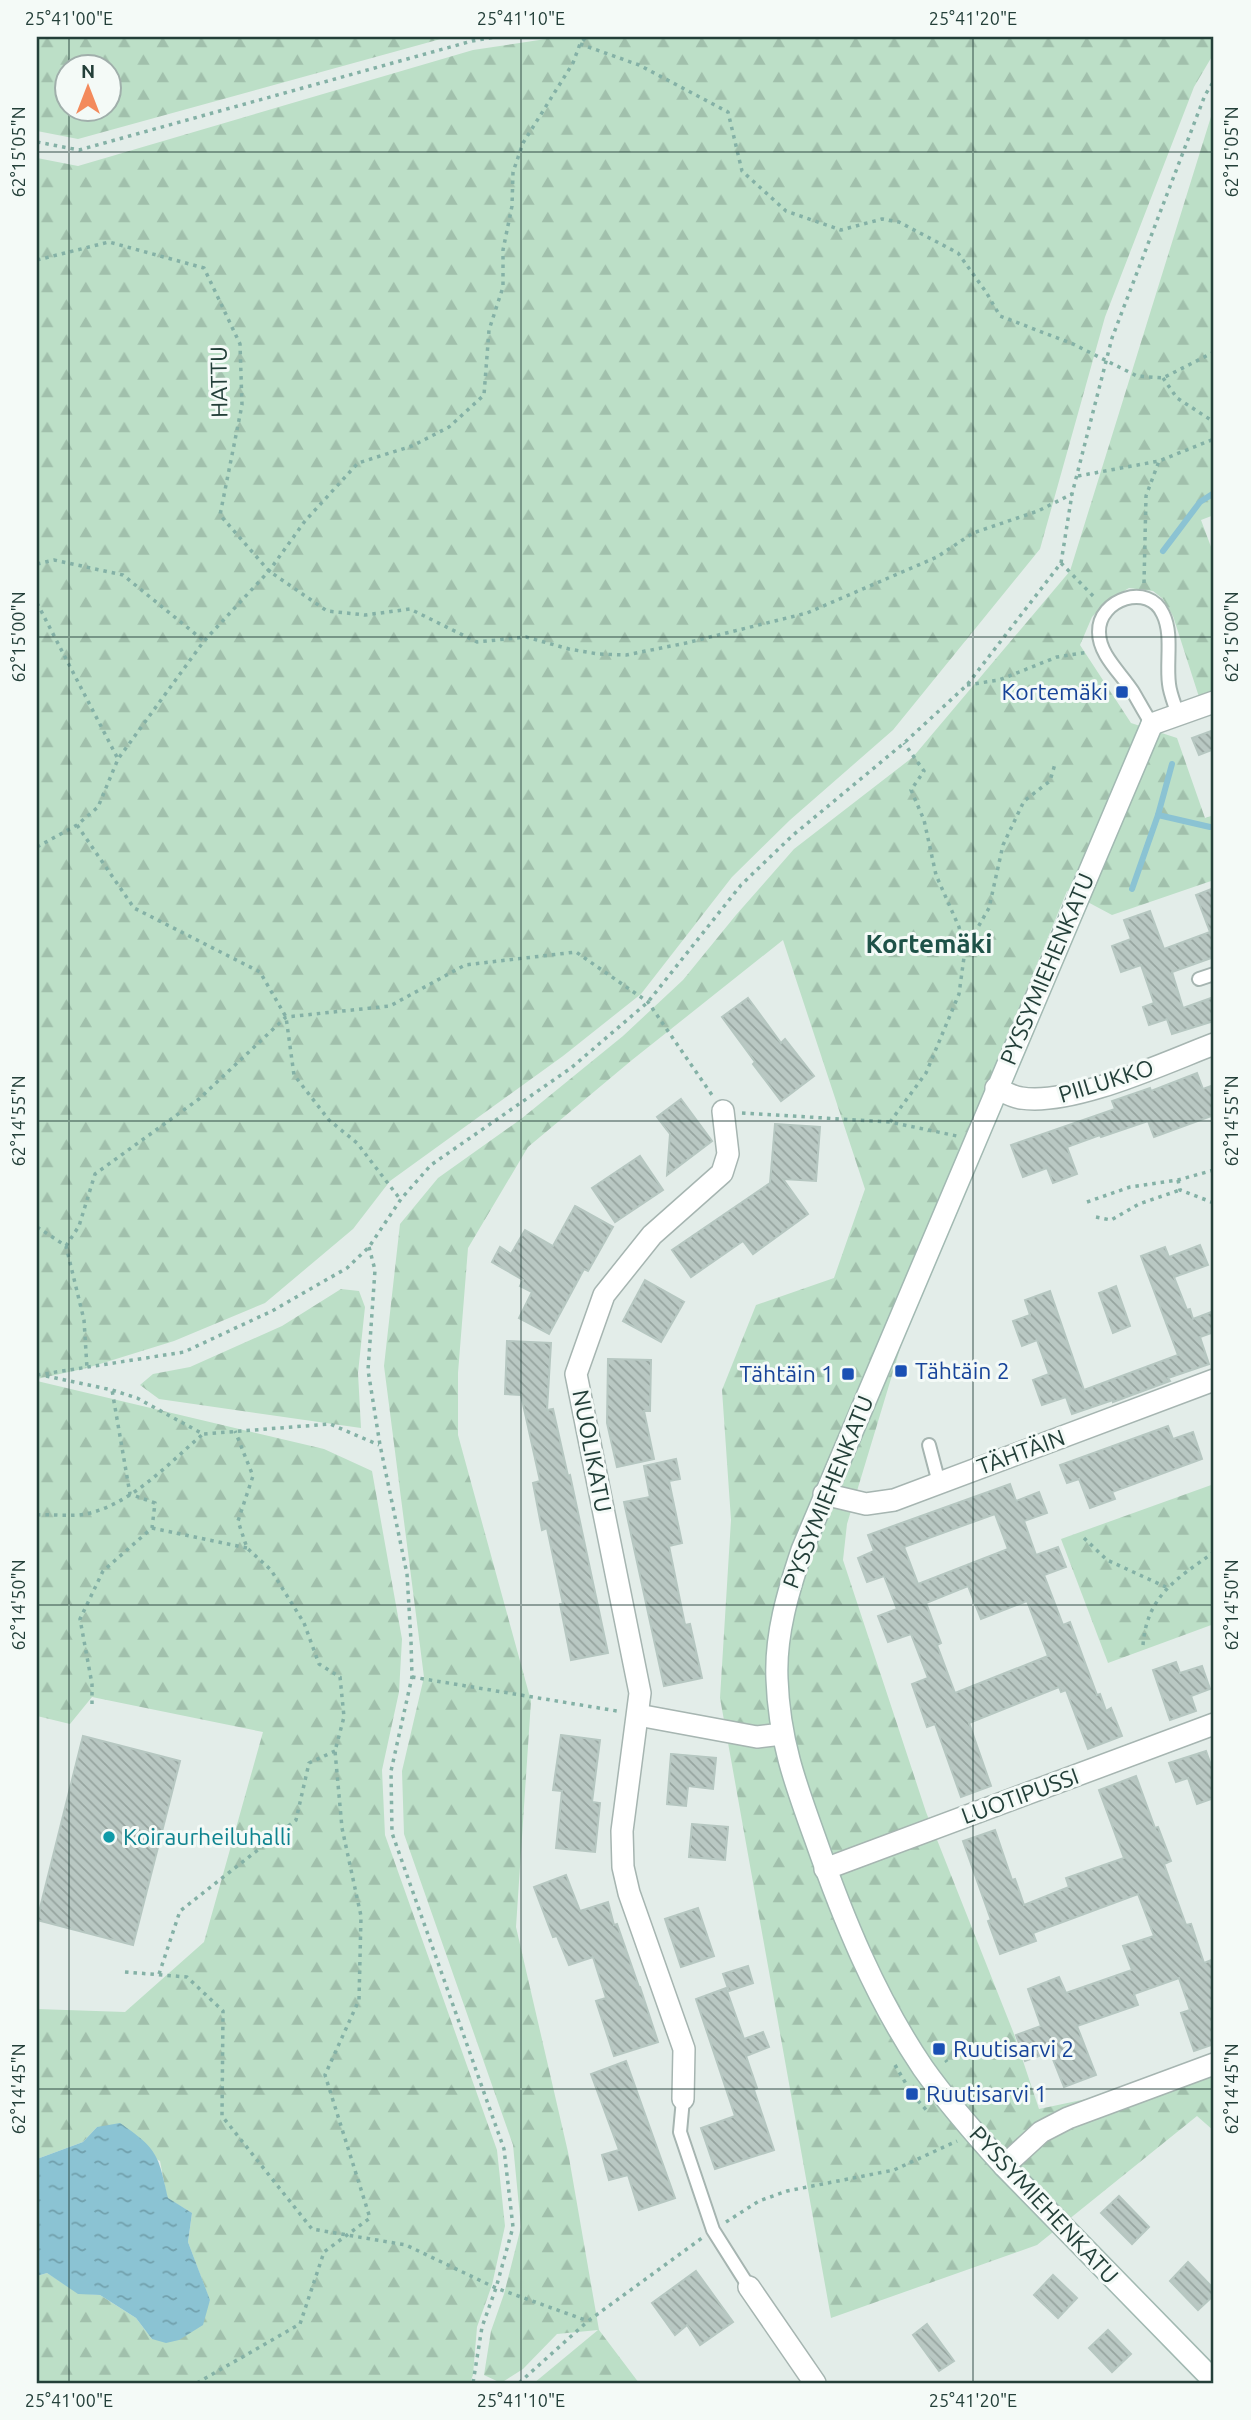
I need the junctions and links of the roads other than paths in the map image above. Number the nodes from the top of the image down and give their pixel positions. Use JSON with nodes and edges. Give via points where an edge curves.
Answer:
{"nodes":[{"id":1,"x":1214,"y":702,"type":"edge"},
{"id":2,"x":1178,"y":715,"type":"junction"},
{"id":3,"x":1152,"y":724,"type":"junction"},
{"id":4,"x":1214,"y":974,"type":"edge"},
{"id":5,"x":1199,"y":979,"type":"dead end"},
{"id":6,"x":1214,"y":1044,"type":"edge"},
{"id":7,"x":996,"y":1088,"type":"junction"},
{"id":8,"x":723,"y":1111,"type":"road end"},
{"id":9,"x":1214,"y":1380,"type":"edge"},
{"id":10,"x":929,"y":1446,"type":"dead end"},
{"id":11,"x":939,"y":1483,"type":"junction"},
{"id":12,"x":824,"y":1494,"type":"junction"},
{"id":13,"x":638,"y":1715,"type":"junction"},
{"id":14,"x":1214,"y":1724,"type":"edge"},
{"id":15,"x":782,"y":1734,"type":"junction"},
{"id":16,"x":825,"y":1869,"type":"junction"},
{"id":17,"x":1214,"y":2064,"type":"edge"},
{"id":18,"x":683,"y":2099,"type":"joint"},
{"id":19,"x":1004,"y":2166,"type":"junction"},
{"id":20,"x":749,"y":2287,"type":"joint"},
{"id":21,"x":1214,"y":2381,"type":"edge"},
{"id":22,"x":815,"y":2383,"type":"edge"}],
"edges":[{"from":1,"to":2,"type":"street"},
{"from":2,"to":3,"type":"street"},
{"from":2,"to":3,"type":"lane","via":[[1169,686],[1164,616],[1156,602],[1143,596],[1122,599],[1100,622],[1102,650]]},
{"from":3,"to":7,"type":"street","name":"PYSSYMIEHENKATU"},
{"from":4,"to":5,"type":"lane"},
{"from":6,"to":7,"type":"street","name":"PIILUKKO","via":[[1063,1097],[1019,1098]]},
{"from":7,"to":12,"type":"street","name":"PYSSYMIEHENKATU"},
{"from":8,"to":13,"type":"street","name":"NUOLIKATU","via":[[728,1154],[722,1173],[652,1235],[604,1295],[576,1374],[640,1693]]},
{"from":9,"to":11,"type":"street","name":"TÄHTÄIN"},
{"from":10,"to":11,"type":"lane"},
{"from":11,"to":12,"type":"street","name":"TÄHTÄIN","via":[[880,1503],[845,1501]]},
{"from":12,"to":15,"type":"street","name":"PYSSYMIEHENKATU","via":[[784,1609],[777,1679]]},
{"from":13,"to":15,"type":"street","via":[[757,1737]]},
{"from":13,"to":18,"type":"street","name":"NUOLIKATU","via":[[622,1831],[623,1867],[684,2049]]},
{"from":14,"to":16,"type":"street","name":"LUOTIPUSSI"},
{"from":15,"to":16,"type":"street","name":"PYSSYMIEHENKATU"},
{"from":16,"to":19,"type":"street","name":"PYSSYMIEHENKATU","via":[[853,1941],[923,2068]]},
{"from":17,"to":19,"type":"street","via":[[1068,2118],[1041,2132]]},
{"from":18,"to":20,"type":"lane","via":[[680,2132],[713,2230]]},
{"from":19,"to":21,"type":"street","name":"PYSSYMIEHENKATU"},
{"from":20,"to":22,"type":"street"}]}
